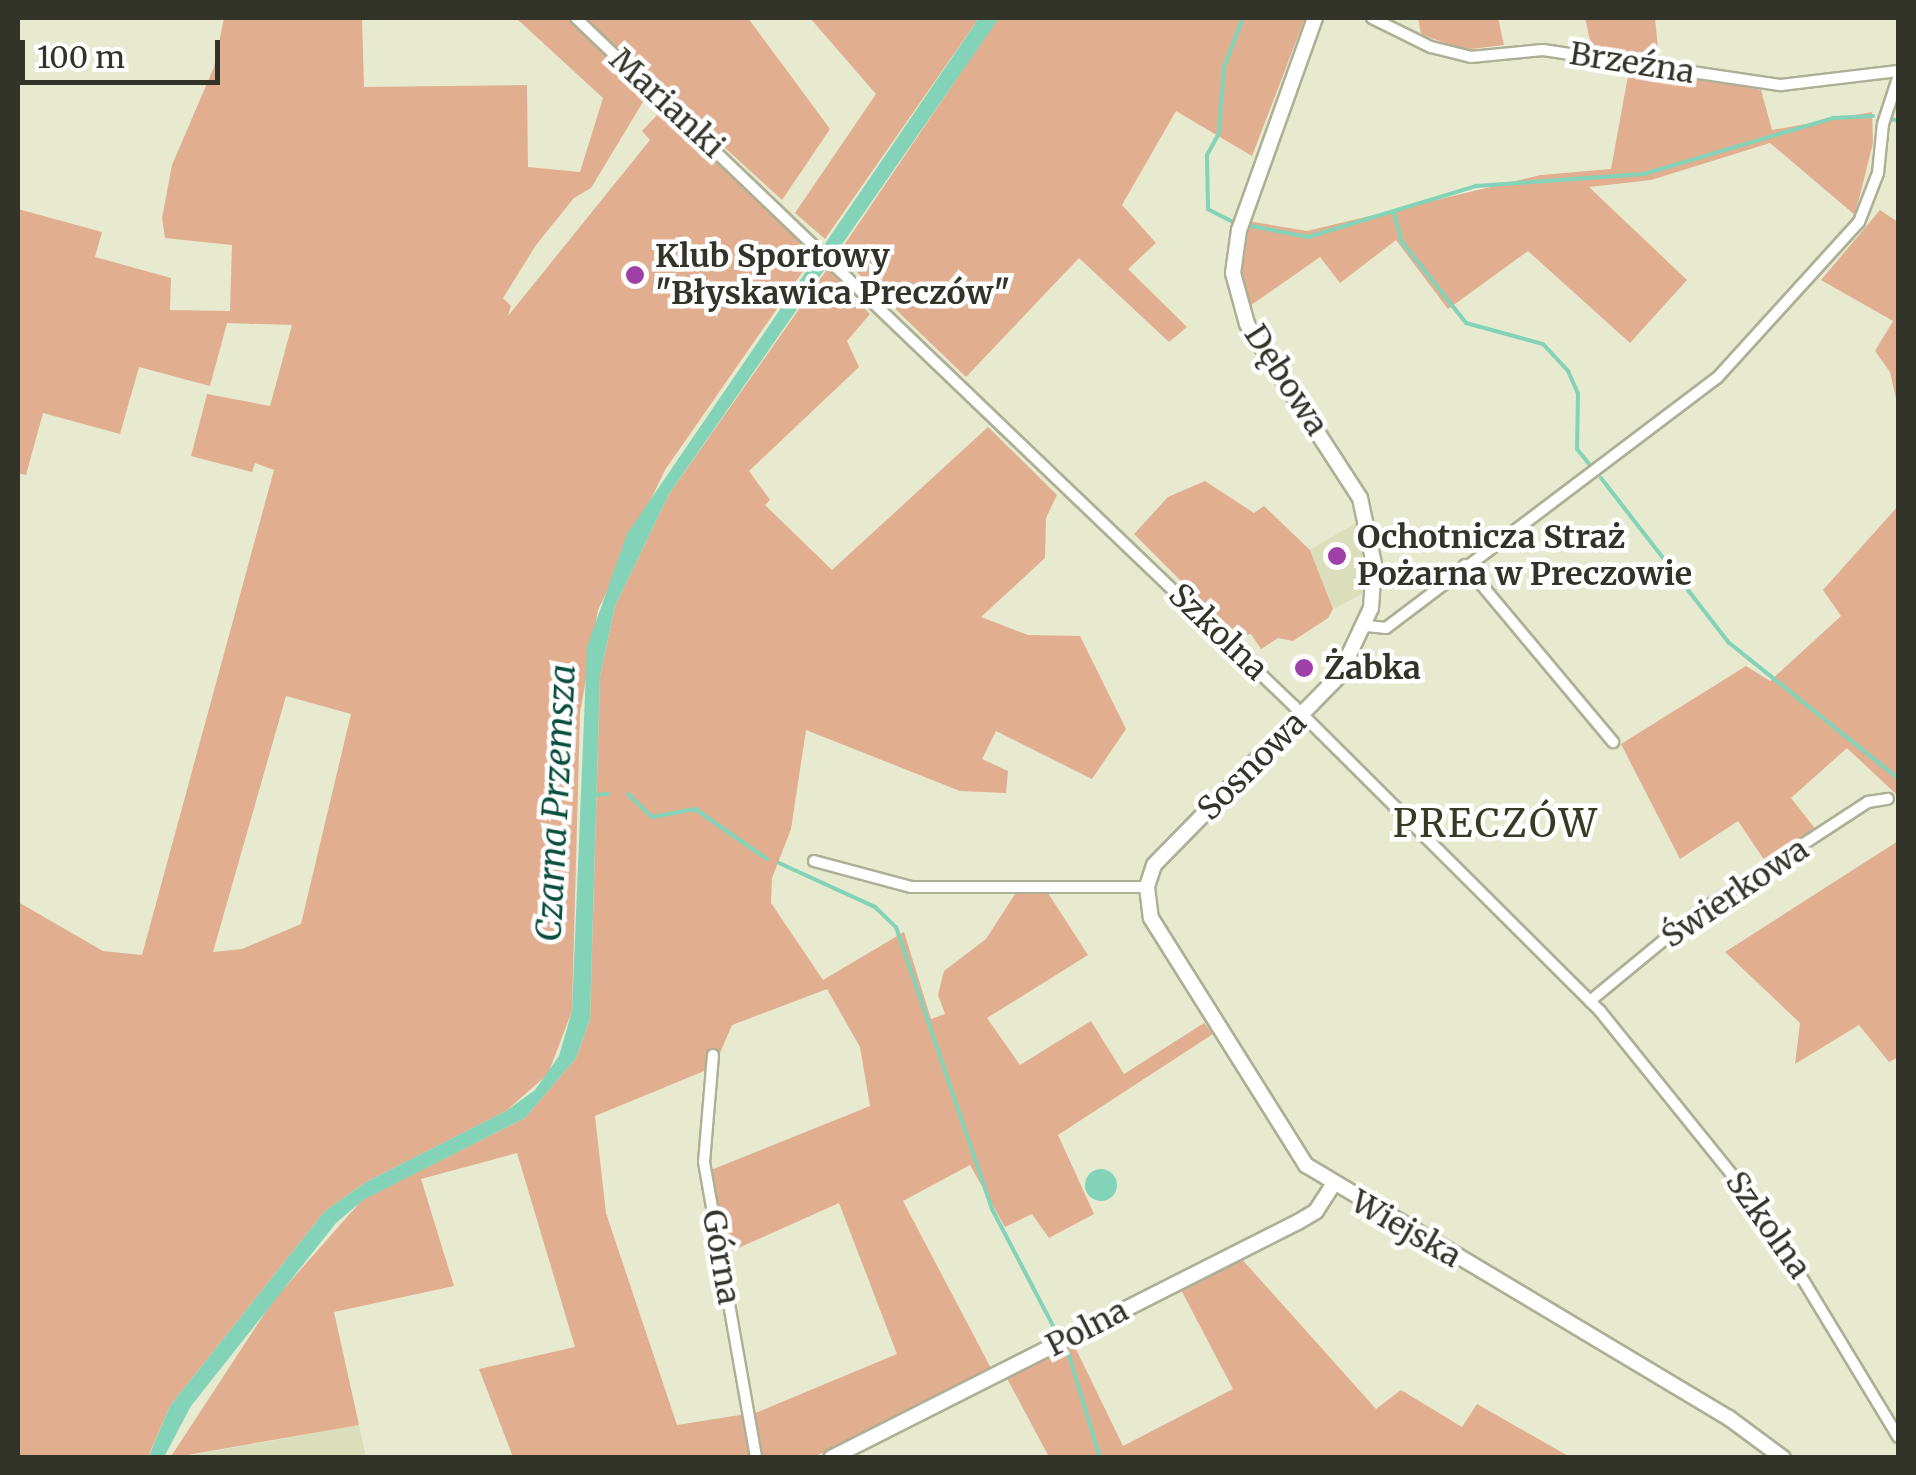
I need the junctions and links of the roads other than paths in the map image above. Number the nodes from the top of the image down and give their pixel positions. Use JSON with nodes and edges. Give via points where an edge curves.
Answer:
{"nodes":[{"id":1,"x":576,"y":18,"type":"edge"},
{"id":2,"x":1316,"y":18,"type":"edge"},
{"id":3,"x":1372,"y":18,"type":"edge"},
{"id":4,"x":1898,"y":70,"type":"edge"},
{"id":5,"x":1898,"y":78,"type":"edge"},
{"id":6,"x":758,"y":188,"type":"joint"},
{"id":7,"x":1466,"y":565,"type":"junction"},
{"id":8,"x":1366,"y":626,"type":"junction"},
{"id":9,"x":1303,"y":714,"type":"junction"},
{"id":10,"x":1613,"y":742,"type":"dead end"},
{"id":11,"x":1888,"y":799,"type":"dead end"},
{"id":12,"x":814,"y":861,"type":"dead end"},
{"id":13,"x":1148,"y":886,"type":"junction"},
{"id":14,"x":1590,"y":1001,"type":"junction"},
{"id":15,"x":713,"y":1055,"type":"dead end"},
{"id":16,"x":1332,"y":1186,"type":"junction"},
{"id":17,"x":1898,"y":1436,"type":"edge"},
{"id":18,"x":756,"y":1458,"type":"edge"},
{"id":19,"x":831,"y":1458,"type":"edge"},
{"id":20,"x":1783,"y":1458,"type":"edge"}],
"edges":[{"from":1,"to":6,"type":"street","name":"Marianki"},
{"from":2,"to":8,"type":"street","name":"Dębowa","via":[[1239,230],[1233,273],[1247,324],[1360,498],[1374,564]]},
{"from":3,"to":4,"type":"street","name":"Brzeźna","via":[[1471,57],[1543,50],[1781,84]]},
{"from":5,"to":7,"type":"street","via":[[1883,124],[1878,173],[1859,222],[1716,378]]},
{"from":6,"to":9,"type":"street","name":"Szkolna"},
{"from":7,"to":8,"type":"street","via":[[1386,628]]},
{"from":7,"to":10,"type":"street"},
{"from":8,"to":9,"type":"street","name":"Sosnowa","via":[[1350,661]]},
{"from":9,"to":13,"type":"street","name":"Sosnowa","via":[[1169,849]]},
{"from":9,"to":14,"type":"street","name":"Szkolna"},
{"from":11,"to":14,"type":"street","name":"Świerkowa","via":[[1868,802],[1693,916]]},
{"from":12,"to":13,"type":"street","via":[[911,887]]},
{"from":13,"to":16,"type":"street","name":"Wiejska","via":[[1160,935],[1224,1041],[1298,1156]]},
{"from":14,"to":17,"type":"street","name":"Szkolna","via":[[1762,1212]]},
{"from":15,"to":18,"type":"street","name":"Górna","via":[[704,1162]]},
{"from":16,"to":19,"type":"street","name":"Polna","via":[[1316,1211],[1298,1222]]},
{"from":16,"to":20,"type":"street","name":"Wiejska","via":[[1730,1418]]}]}
